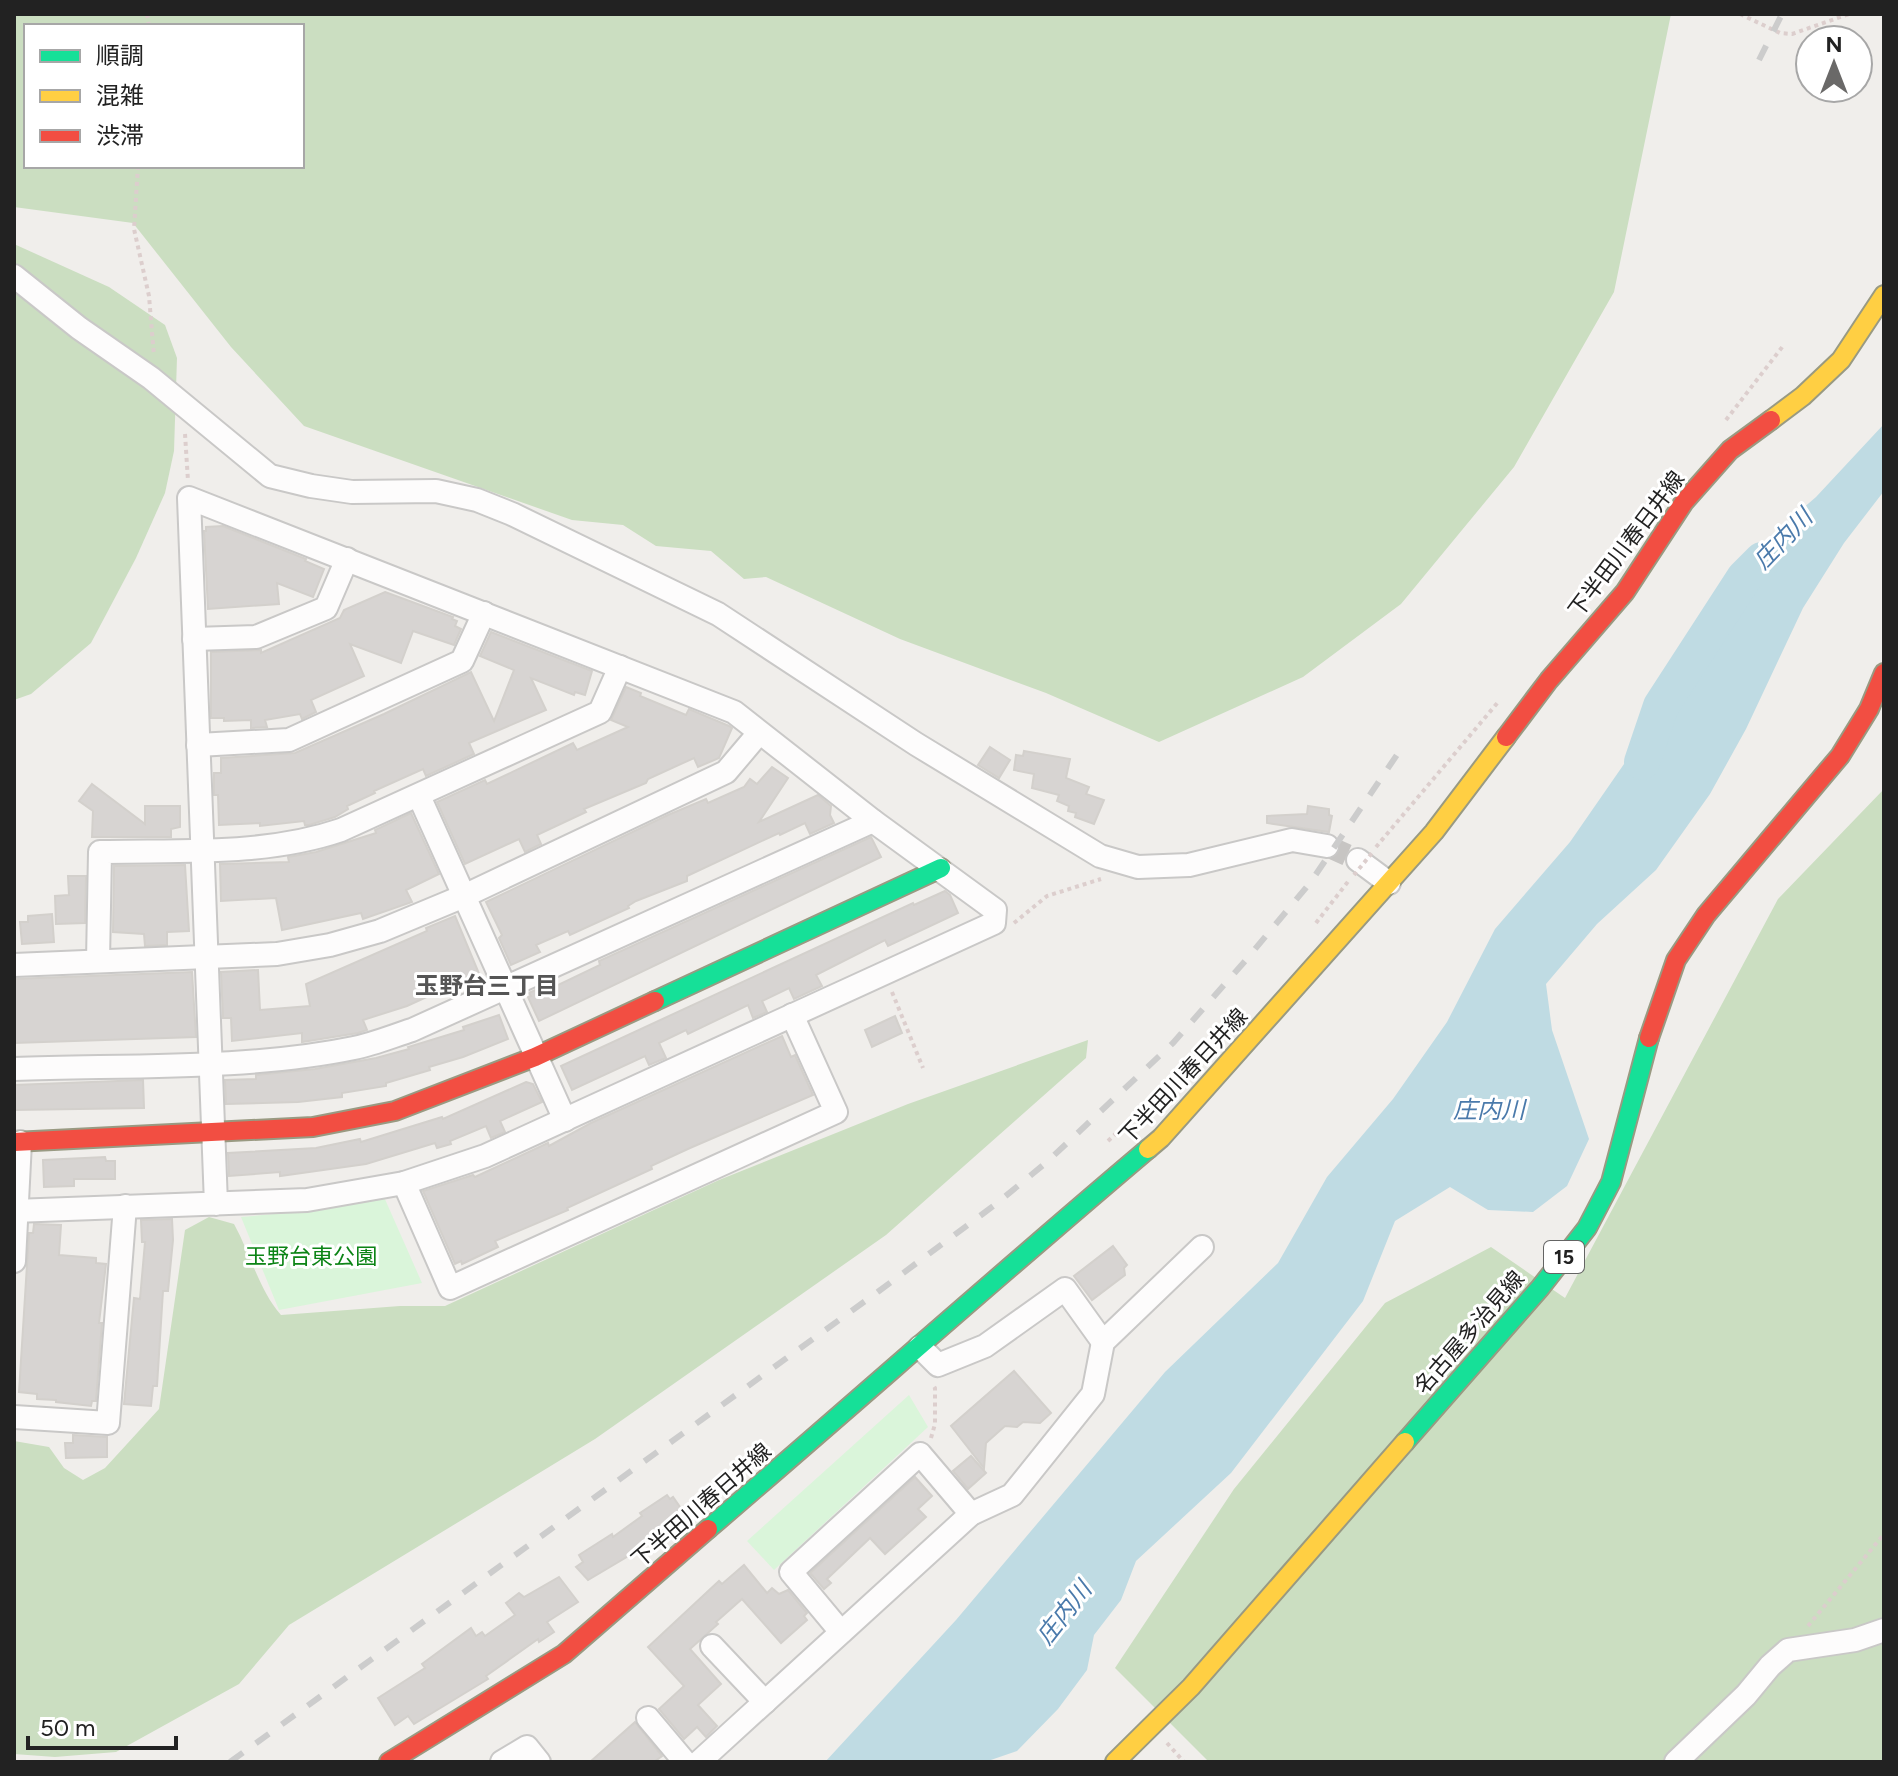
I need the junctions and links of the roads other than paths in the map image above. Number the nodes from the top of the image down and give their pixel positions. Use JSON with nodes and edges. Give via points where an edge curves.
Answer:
{"nodes":[{"id":1,"x":14,"y":276,"type":"edge"},
{"id":2,"x":1884,"y":295,"type":"edge"},
{"id":3,"x":347,"y":559,"type":"junction"},
{"id":4,"x":484,"y":613,"type":"junction"},
{"id":5,"x":194,"y":639,"type":"junction"},
{"id":6,"x":620,"y":667,"type":"junction"},
{"id":7,"x":1884,"y":673,"type":"edge"},
{"id":8,"x":759,"y":733,"type":"junction"},
{"id":9,"x":198,"y":745,"type":"junction"},
{"id":10,"x":419,"y":796,"type":"junction"},
{"id":11,"x":873,"y":821,"type":"junction"},
{"id":12,"x":1327,"y":846,"type":"tunnel mouth"},
{"id":13,"x":202,"y":850,"type":"junction"},
{"id":14,"x":1361,"y":863,"type":"tunnel mouth"},
{"id":15,"x":941,"y":868,"type":"junction"},
{"id":16,"x":1389,"y":883,"type":"junction"},
{"id":17,"x":464,"y":896,"type":"junction"},
{"id":18,"x":206,"y":957,"type":"junction"},
{"id":19,"x":98,"y":961,"type":"junction"},
{"id":20,"x":14,"y":965,"type":"edge"},
{"id":21,"x":504,"y":989,"type":"junction"},
{"id":22,"x":792,"y":1015,"type":"junction"},
{"id":23,"x":535,"y":1057,"type":"junction"},
{"id":24,"x":209,"y":1063,"type":"junction"},
{"id":25,"x":14,"y":1069,"type":"edge"},
{"id":26,"x":565,"y":1120,"type":"junction"},
{"id":27,"x":212,"y":1134,"type":"junction"},
{"id":28,"x":17,"y":1142,"type":"edge"},
{"id":29,"x":404,"y":1183,"type":"junction"},
{"id":30,"x":216,"y":1204,"type":"junction"},
{"id":31,"x":125,"y":1206,"type":"junction"},
{"id":32,"x":16,"y":1211,"type":"edge"},
{"id":33,"x":1202,"y":1247,"type":"dead end"},
{"id":34,"x":14,"y":1261,"type":"edge"},
{"id":35,"x":1103,"y":1342,"type":"junction"},
{"id":36,"x":920,"y":1347,"type":"junction"},
{"id":37,"x":14,"y":1417,"type":"edge"},
{"id":38,"x":971,"y":1514,"type":"junction"},
{"id":39,"x":1884,"y":1630,"type":"edge"},
{"id":40,"x":841,"y":1632,"type":"junction"},
{"id":41,"x":712,"y":1646,"type":"dead end"},
{"id":42,"x":765,"y":1702,"type":"junction"},
{"id":43,"x":648,"y":1718,"type":"dead end"},
{"id":44,"x":389,"y":1762,"type":"edge"},
{"id":45,"x":502,"y":1762,"type":"edge"},
{"id":46,"x":539,"y":1762,"type":"edge"},
{"id":47,"x":685,"y":1762,"type":"edge"},
{"id":48,"x":699,"y":1762,"type":"edge"},
{"id":49,"x":1115,"y":1762,"type":"edge"},
{"id":50,"x":1676,"y":1762,"type":"edge"}],
"edges":[{"from":1,"to":12,"type":"street","via":[[270,476],[352,492],[436,491],[477,500],[718,614],[1100,856],[1138,867],[1189,865],[1292,840]]},
{"from":2,"to":16,"type":"main road","name":"下半田川春日井線","via":[[1841,360],[1803,396],[1730,450],[1684,502],[1625,592]]},
{"from":3,"to":4,"type":"street"},
{"from":3,"to":5,"type":"street","via":[[326,608],[256,637]]},
{"from":3,"to":5,"type":"street","via":[[189,498]]},
{"from":4,"to":6,"type":"street"},
{"from":4,"to":9,"type":"street","via":[[462,661],[289,740]]},
{"from":5,"to":9,"type":"street"},
{"from":6,"to":8,"type":"street","via":[[734,712]]},
{"from":6,"to":10,"type":"street","via":[[600,712]]},
{"from":7,"to":49,"type":"main road","name":"名古屋多治見線","number":"15","via":[[1840,756],[1706,915],[1676,960],[1643,1054],[1611,1182],[1587,1228],[1191,1687]]},
{"from":8,"to":11,"type":"street"},
{"from":8,"to":17,"type":"street","via":[[726,772]]},
{"from":9,"to":13,"type":"street"},
{"from":10,"to":13,"type":"street","via":[[312,840]]},
{"from":10,"to":17,"type":"street"},
{"from":11,"to":15,"type":"street"},
{"from":11,"to":21,"type":"street"},
{"from":13,"to":18,"type":"street"},
{"from":13,"to":19,"type":"street","via":[[100,852]]},
{"from":14,"to":16,"type":"street"},
{"from":15,"to":22,"type":"street","via":[[995,910],[994,923]]},
{"from":15,"to":23,"type":"main road"},
{"from":16,"to":36,"type":"main road","name":"下半田川春日井線","via":[[1161,1138]]},
{"from":17,"to":18,"type":"street","via":[[380,931],[330,945]]},
{"from":17,"to":21,"type":"street"},
{"from":18,"to":19,"type":"street"},
{"from":18,"to":24,"type":"street"},
{"from":19,"to":20,"type":"street"},
{"from":21,"to":23,"type":"street"},
{"from":21,"to":24,"type":"street","via":[[357,1048]]},
{"from":22,"to":26,"type":"street"},
{"from":22,"to":29,"type":"street","via":[[836,1112],[450,1288]]},
{"from":23,"to":26,"type":"street"},
{"from":23,"to":27,"type":"main road","via":[[381,1115],[313,1127]]},
{"from":24,"to":25,"type":"street"},
{"from":24,"to":27,"type":"street"},
{"from":26,"to":29,"type":"street","via":[[485,1156]]},
{"from":27,"to":28,"type":"main road"},
{"from":27,"to":30,"type":"street"},
{"from":28,"to":32,"type":"street"},
{"from":29,"to":30,"type":"street","via":[[307,1200]]},
{"from":30,"to":31,"type":"street"},
{"from":31,"to":32,"type":"street"},
{"from":31,"to":37,"type":"street","via":[[108,1423]]},
{"from":32,"to":34,"type":"street"},
{"from":33,"to":35,"type":"street"},
{"from":35,"to":36,"type":"street","via":[[1065,1289],[985,1346],[938,1365]]},
{"from":35,"to":38,"type":"street","via":[[1093,1394],[1012,1495]]},
{"from":36,"to":44,"type":"main road","name":"下半田川春日井線","via":[[564,1654]]},
{"from":38,"to":40,"type":"street"},
{"from":38,"to":40,"type":"street","via":[[920,1454],[791,1572]]},
{"from":39,"to":50,"type":"street","via":[[1788,1650]]},
{"from":40,"to":42,"type":"street"},
{"from":41,"to":42,"type":"street"},
{"from":42,"to":48,"type":"street"},
{"from":43,"to":47,"type":"street"},
{"from":45,"to":46,"type":"street","via":[[527,1747]]}]}
